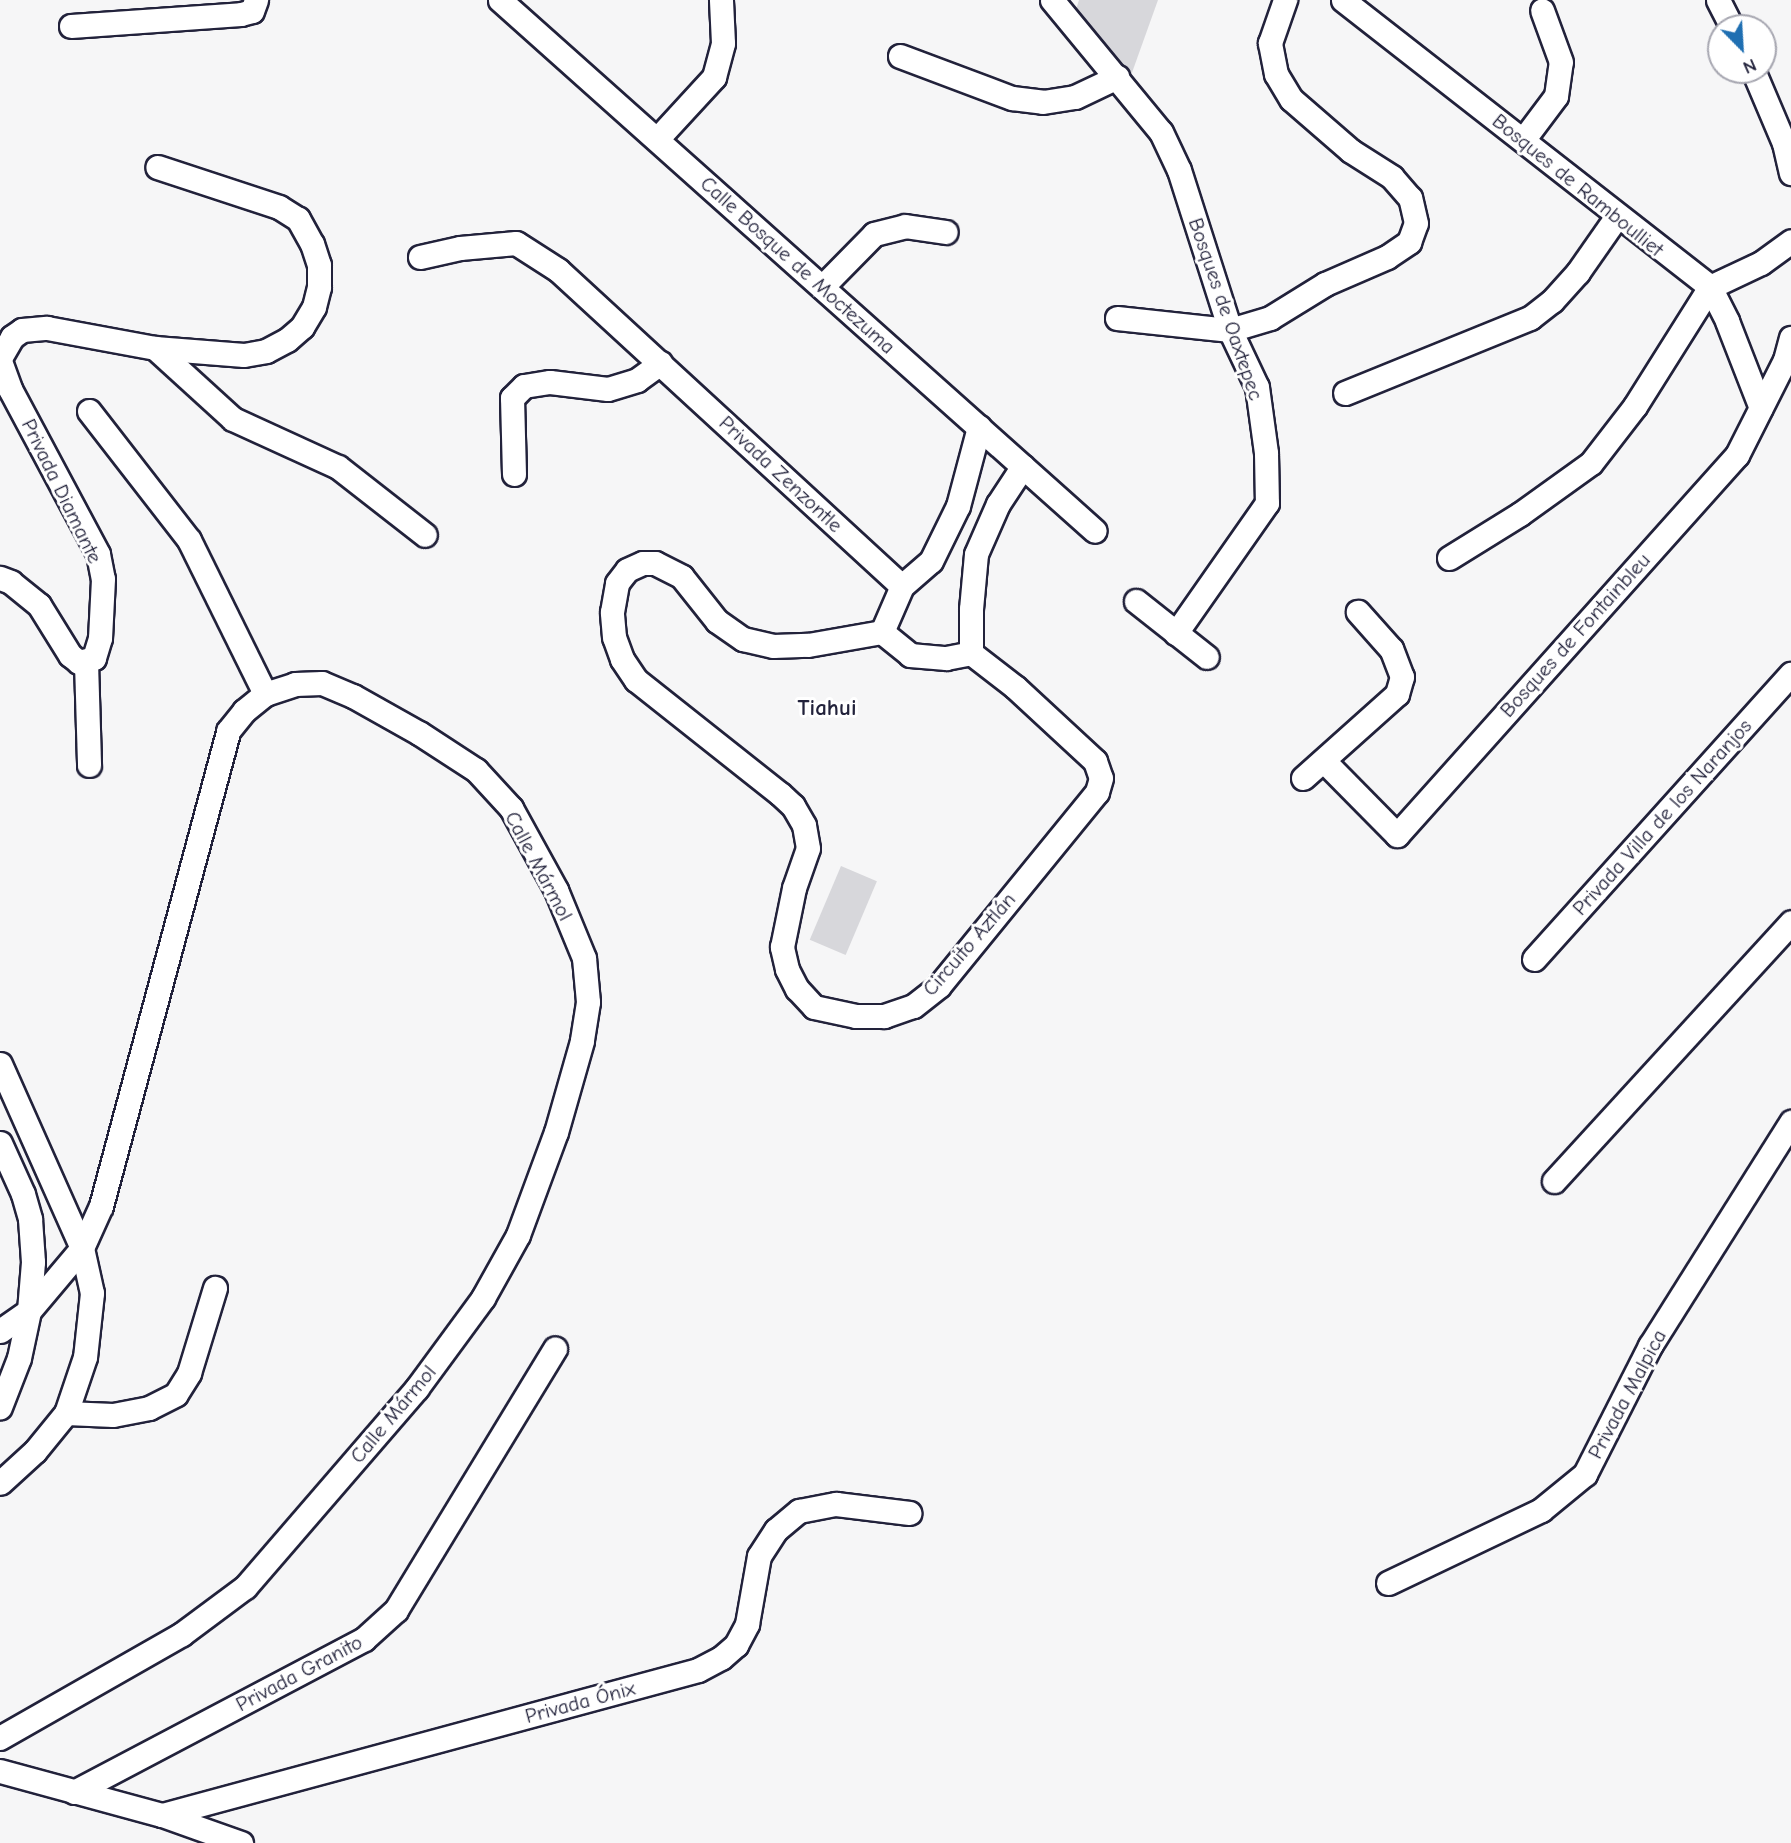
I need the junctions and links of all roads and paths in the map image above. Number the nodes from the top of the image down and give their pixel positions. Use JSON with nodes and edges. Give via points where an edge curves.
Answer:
{"nodes":[{"id":1,"x":256,"y":0,"type":"edge"},
{"id":2,"x":500,"y":0,"type":"edge"},
{"id":3,"x":721,"y":0,"type":"edge"},
{"id":4,"x":1052,"y":0,"type":"edge"},
{"id":5,"x":1285,"y":0,"type":"edge"},
{"id":6,"x":1343,"y":0,"type":"edge"},
{"id":7,"x":1542,"y":10,"type":"dead end"},
{"id":8,"x":71,"y":26,"type":"dead end"},
{"id":9,"x":900,"y":56,"type":"dead end"},
{"id":10,"x":1117,"y":77,"type":"junction"},
{"id":11,"x":1759,"y":84,"type":"edge"},
{"id":12,"x":658,"y":138,"type":"junction"},
{"id":13,"x":1523,"y":140,"type":"junction"},
{"id":14,"x":158,"y":167,"type":"dead end"},
{"id":15,"x":1791,"y":173,"type":"edge"},
{"id":16,"x":1617,"y":216,"type":"junction"},
{"id":17,"x":946,"y":232,"type":"dead end"},
{"id":18,"x":1791,"y":241,"type":"edge"},
{"id":19,"x":420,"y":257,"type":"dead end"},
{"id":20,"x":822,"y":287,"type":"junction"},
{"id":21,"x":1710,"y":287,"type":"junction"},
{"id":22,"x":1117,"y":318,"type":"dead end"},
{"id":23,"x":1230,"y":330,"type":"junction"},
{"id":24,"x":1791,"y":338,"type":"edge"},
{"id":25,"x":155,"y":348,"type":"junction"},
{"id":26,"x":0,"y":360,"type":"edge"},
{"id":27,"x":660,"y":363,"type":"junction"},
{"id":28,"x":1345,"y":393,"type":"dead end"},
{"id":29,"x":1761,"y":408,"type":"junction"},
{"id":30,"x":89,"y":411,"type":"dead end"},
{"id":31,"x":979,"y":427,"type":"junction"},
{"id":32,"x":1023,"y":467,"type":"junction"},
{"id":33,"x":514,"y":474,"type":"dead end"},
{"id":34,"x":1095,"y":531,"type":"dead end"},
{"id":35,"x":425,"y":535,"type":"dead end"},
{"id":36,"x":1449,"y":558,"type":"dead end"},
{"id":37,"x":0,"y":578,"type":"edge"},
{"id":38,"x":902,"y":586,"type":"junction"},
{"id":39,"x":1136,"y":601,"type":"dead end"},
{"id":40,"x":1358,"y":612,"type":"dead end"},
{"id":41,"x":882,"y":632,"type":"junction"},
{"id":42,"x":1176,"y":633,"type":"junction"},
{"id":43,"x":971,"y":653,"type":"junction"},
{"id":44,"x":1207,"y":657,"type":"dead end"},
{"id":45,"x":86,"y":662,"type":"junction"},
{"id":46,"x":1791,"y":674,"type":"edge"},
{"id":47,"x":265,"y":694,"type":"junction"},
{"id":48,"x":1324,"y":761,"type":"junction"},
{"id":49,"x":89,"y":765,"type":"dead end"},
{"id":50,"x":1303,"y":778,"type":"dead end"},
{"id":51,"x":1791,"y":922,"type":"edge"},
{"id":52,"x":1534,"y":959,"type":"dead end"},
{"id":53,"x":0,"y":1064,"type":"edge"},
{"id":54,"x":1791,"y":1122,"type":"edge"},
{"id":55,"x":0,"y":1143,"type":"edge"},
{"id":56,"x":1554,"y":1181,"type":"dead end"},
{"id":57,"x":82,"y":1248,"type":"junction"},
{"id":58,"x":215,"y":1288,"type":"dead end"},
{"id":59,"x":29,"y":1311,"type":"junction"},
{"id":60,"x":0,"y":1331,"type":"edge"},
{"id":61,"x":555,"y":1348,"type":"dead end"},
{"id":62,"x":0,"y":1407,"type":"edge"},
{"id":63,"x":66,"y":1413,"type":"junction"},
{"id":64,"x":0,"y":1483,"type":"edge"},
{"id":65,"x":909,"y":1513,"type":"dead end"},
{"id":66,"x":1388,"y":1583,"type":"dead end"},
{"id":67,"x":0,"y":1738,"type":"edge"},
{"id":68,"x":0,"y":1771,"type":"edge"},
{"id":69,"x":74,"y":1792,"type":"junction"},
{"id":70,"x":162,"y":1815,"type":"junction"},
{"id":71,"x":241,"y":1843,"type":"edge"}],
"edges":[{"from":1,"to":8,"type":"street","via":[[252,11],[241,15]]},
{"from":2,"to":12,"type":"street","name":"Calle Bosque de Moctezuma"},
{"from":3,"to":12,"type":"street","via":[[723,43],[714,77]]},
{"from":4,"to":10,"type":"street","name":"Bosques de Oaxtepec"},
{"from":5,"to":23,"type":"street","via":[[1270,43],[1276,74],[1291,99],[1351,151],[1392,177],[1410,198],[1416,223],[1409,242],[1387,257],[1325,284],[1270,318]]},
{"from":6,"to":13,"type":"street","name":"Bosques de Ramboulliet"},
{"from":7,"to":13,"type":"street","via":[[1561,62],[1556,96]]},
{"from":9,"to":10,"type":"street","via":[[1012,97],[1043,102],[1075,97]]},
{"from":10,"to":23,"type":"street","name":"Bosques de Oaxtepec","via":[[1161,132],[1180,170]]},
{"from":11,"to":15,"type":"street"},
{"from":12,"to":20,"type":"street","name":"Calle Bosque de Moctezuma"},
{"from":13,"to":16,"type":"street","name":"Bosques de Ramboulliet"},
{"from":14,"to":25,"type":"street","name":"Privada Diamante","via":[[279,207],[298,219],[319,265],[319,287],[302,327],[266,351],[244,355]]},
{"from":16,"to":21,"type":"street","name":"Bosques de Ramboulliet"},
{"from":16,"to":28,"type":"street","via":[[1578,272],[1530,318]]},
{"from":17,"to":20,"type":"street","via":[[905,226],[874,234]]},
{"from":18,"to":21,"type":"street"},
{"from":19,"to":27,"type":"street","name":"Privada Zenzontle","via":[[516,243],[558,270]]},
{"from":20,"to":31,"type":"street","name":"Calle Bosque de Moctezuma"},
{"from":21,"to":29,"type":"street","name":"Bosques de Ramboulliet"},
{"from":21,"to":36,"type":"street","via":[[1635,407],[1591,463]]},
{"from":22,"to":23,"type":"street"},
{"from":23,"to":42,"type":"street","name":"Bosques de Oaxtepec","via":[[1256,387],[1266,453],[1267,503]]},
{"from":24,"to":29,"type":"street","name":"Bosques de Fontainbleu"},
{"from":25,"to":26,"type":"street","name":"Privada Diamante","via":[[47,328],[22,330],[12,337]]},
{"from":25,"to":35,"type":"street","via":[[233,419],[338,467]]},
{"from":26,"to":45,"type":"street","name":"Privada Diamante","via":[[10,389],[98,554],[103,579],[100,638],[94,658]]},
{"from":27,"to":33,"type":"street","via":[[638,380],[608,388],[550,382],[524,386],[512,398]]},
{"from":27,"to":38,"type":"street","name":"Privada Zenzontle"},
{"from":29,"to":48,"type":"street","name":"Bosques de Fontainbleu","via":[[1737,455],[1397,835]]},
{"from":30,"to":47,"type":"street","via":[[189,540]]},
{"from":31,"to":32,"type":"street","name":"Calle Bosque de Moctezuma"},
{"from":31,"to":38,"type":"street","via":[[958,506],[931,561]]},
{"from":32,"to":34,"type":"street","name":"Calle Bosque de Moctezuma"},
{"from":32,"to":43,"type":"street","via":[[998,504],[976,554]]},
{"from":37,"to":45,"type":"street","via":[[39,605],[70,655]]},
{"from":38,"to":41,"type":"street"},
{"from":39,"to":42,"type":"street"},
{"from":40,"to":48,"type":"street","via":[[1391,649],[1402,677],[1397,694]]},
{"from":41,"to":43,"type":"street","via":[[910,655],[946,658]]},
{"from":41,"to":43,"type":"street","name":"Circuito Aztlán","via":[[808,645],[773,646],[743,639],[718,621],[681,577],[655,563],[627,570],[617,583],[612,611],[614,638],[636,680],[793,806],[804,825],[808,848],[782,947],[787,969],[814,1007],[856,1017],[884,1016],[913,1006],[939,986],[1097,792],[1101,778],[1095,761],[1016,687]]},
{"from":42,"to":44,"type":"street"},
{"from":45,"to":49,"type":"street","name":"Privada Diamante"},
{"from":46,"to":52,"type":"street","name":"Privada Villa de los Naranjos"},
{"from":47,"to":57,"type":"street","name":"Calle Mármol","via":[[244,710],[228,731],[102,1206]]},
{"from":47,"to":67,"type":"street","name":"Calle Mármol","via":[[295,684],[322,683],[353,696],[476,770],[511,808],[556,890],[584,958],[588,1002],[582,1041],[556,1132],[517,1236],[483,1298],[417,1388],[245,1587],[181,1634]]},
{"from":48,"to":50,"type":"street"},
{"from":51,"to":56,"type":"street"},
{"from":53,"to":57,"type":"street"},
{"from":54,"to":66,"type":"street","name":"Privada Malpica","via":[[1650,1346],[1585,1474],[1541,1510]]},
{"from":55,"to":59,"type":"street","via":[[30,1219]]},
{"from":57,"to":59,"type":"street","name":"Calle Mármol"},
{"from":57,"to":63,"type":"street","via":[[92,1293],[85,1357]]},
{"from":58,"to":63,"type":"street","via":[[189,1373],[176,1394],[149,1408],[113,1415]]},
{"from":59,"to":60,"type":"street"},
{"from":59,"to":62,"type":"street","via":[[19,1358]]},
{"from":61,"to":69,"type":"street","name":"Privada Granito","via":[[396,1610],[364,1639]]},
{"from":63,"to":64,"type":"street","via":[[35,1451]]},
{"from":65,"to":70,"type":"street","name":"Privada Ónix","via":[[836,1504],[799,1511],[776,1530],[759,1556],[747,1624],[736,1645],[698,1670]]},
{"from":68,"to":69,"type":"street"},
{"from":69,"to":70,"type":"street"},
{"from":70,"to":71,"type":"street"}]}
